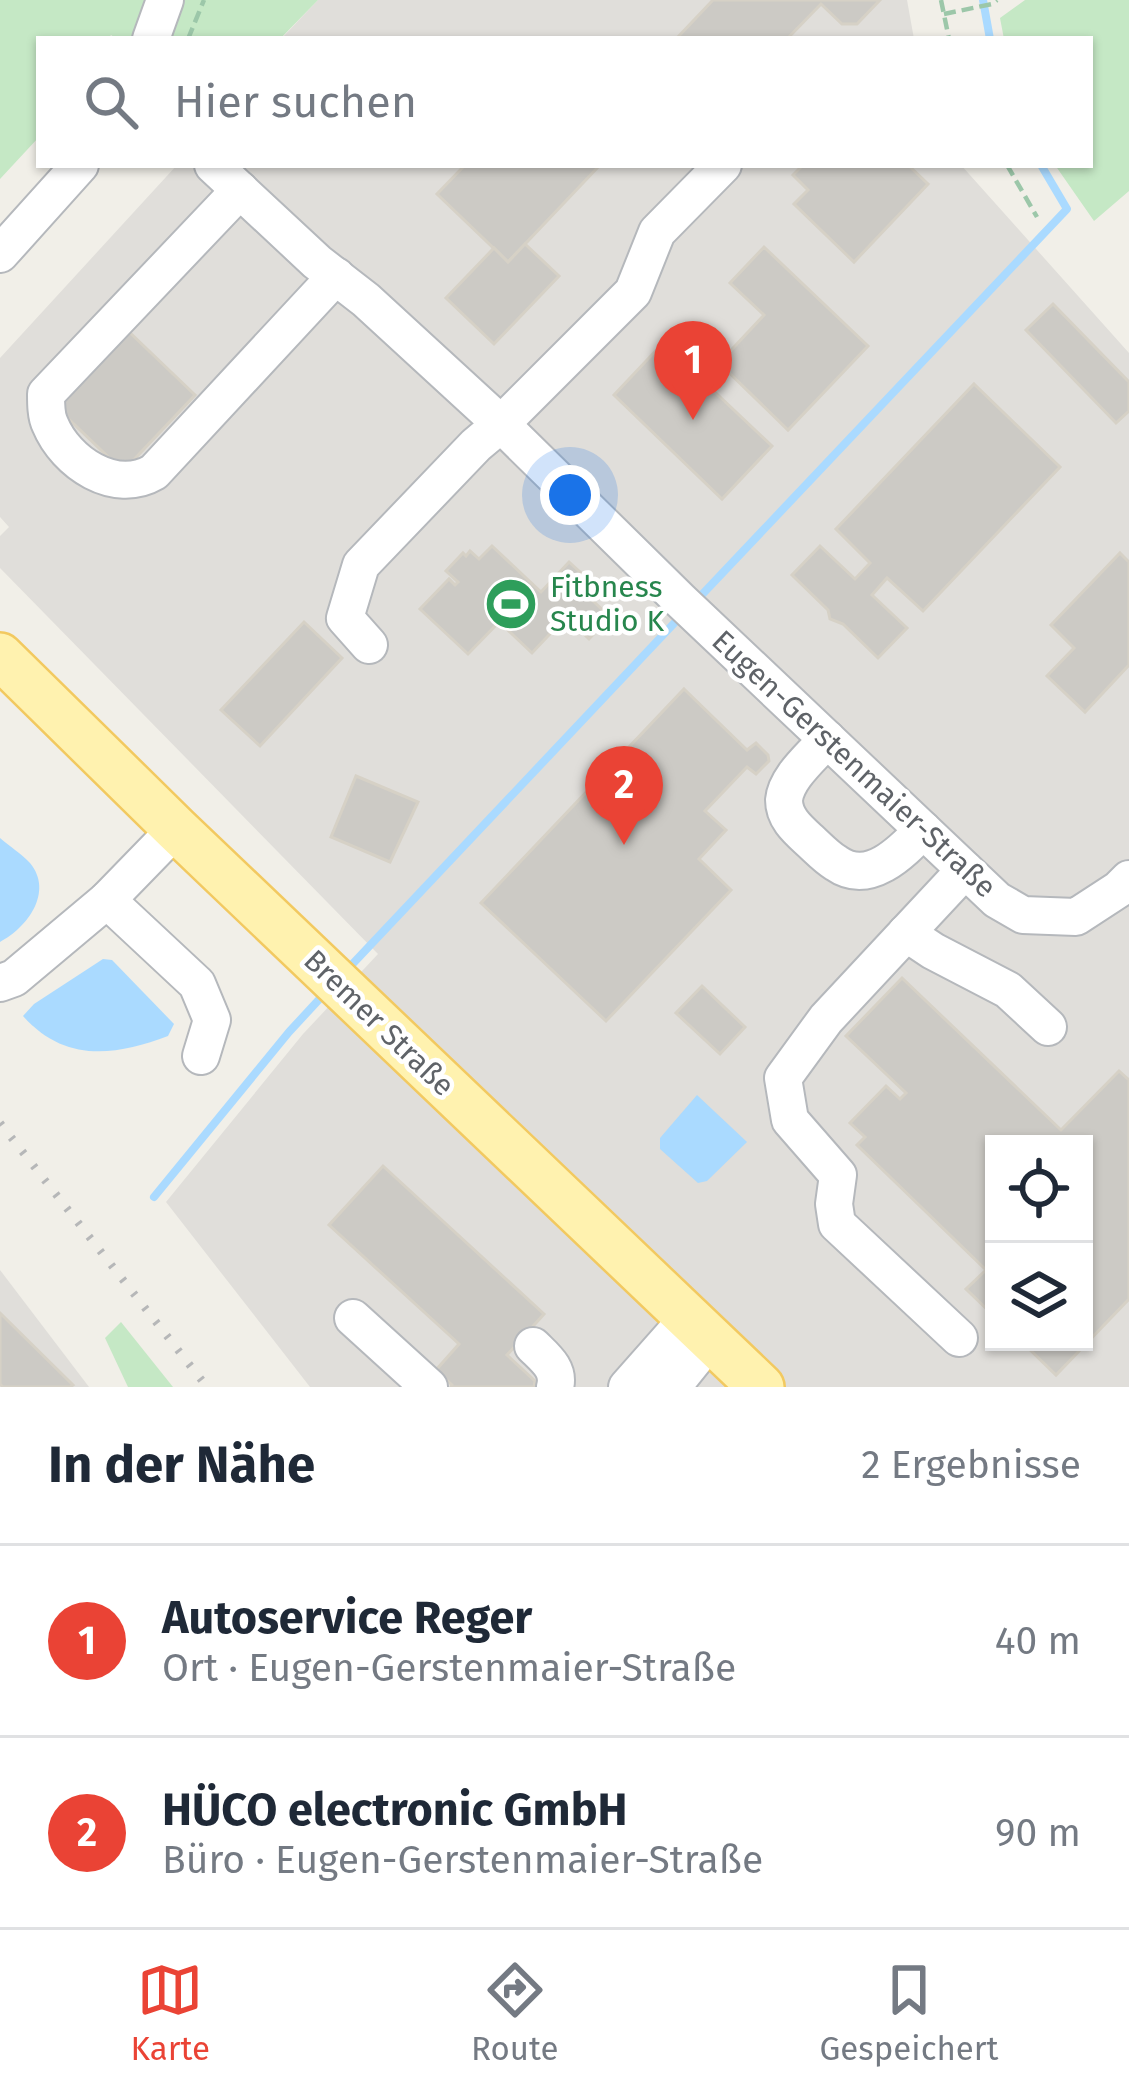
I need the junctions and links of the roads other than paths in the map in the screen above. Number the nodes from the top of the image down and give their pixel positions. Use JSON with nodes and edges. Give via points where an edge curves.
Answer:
{"nodes":[{"id":1,"x":165,"y":0,"type":"edge"},
{"id":2,"x":152,"y":36,"type":"edge"},
{"id":3,"x":77,"y":168,"type":"edge"},
{"id":4,"x":216,"y":168,"type":"edge"},
{"id":5,"x":720,"y":168,"type":"edge"},
{"id":6,"x":240,"y":190,"type":"junction"},
{"id":7,"x":0,"y":254,"type":"edge"},
{"id":8,"x":336,"y":276,"type":"junction"},
{"id":9,"x":501,"y":424,"type":"junction"},
{"id":10,"x":369,"y":645,"type":"dead end"},
{"id":11,"x":0,"y":656,"type":"edge"},
{"id":12,"x":827,"y":739,"type":"junction"},
{"id":13,"x":176,"y":829,"type":"junction"},
{"id":14,"x":923,"y":830,"type":"junction"},
{"id":15,"x":965,"y":870,"type":"junction"},
{"id":16,"x":1129,"y":879,"type":"edge"},
{"id":17,"x":106,"y":900,"type":"junction"},
{"id":18,"x":906,"y":933,"type":"junction"},
{"id":19,"x":0,"y":983,"type":"edge"},
{"id":20,"x":1048,"y":1027,"type":"dead end"},
{"id":21,"x":201,"y":1056,"type":"dead end"},
{"id":22,"x":353,"y":1318,"type":"dead end"},
{"id":23,"x":699,"y":1329,"type":"junction"},
{"id":24,"x":959,"y":1338,"type":"dead end"},
{"id":25,"x":533,"y":1346,"type":"dead end"},
{"id":26,"x":429,"y":1387,"type":"edge"},
{"id":27,"x":555,"y":1387,"type":"edge"},
{"id":28,"x":627,"y":1387,"type":"edge"},
{"id":29,"x":666,"y":1387,"type":"edge"},
{"id":30,"x":761,"y":1387,"type":"edge"}],
"edges":[{"from":1,"to":2,"type":"street"},
{"from":3,"to":7,"type":"street"},
{"from":4,"to":6,"type":"street","name":"Eugen-Gerstenmaier-Straße"},
{"from":5,"to":9,"type":"street","via":[[657,232],[633,292]]},
{"from":6,"to":8,"type":"street","name":"Eugen-Gerstenmaier-Straße"},
{"from":6,"to":8,"type":"street","via":[[46,394],[48,422],[66,449],[94,474],[119,482],[154,472]]},
{"from":8,"to":9,"type":"street","name":"Eugen-Gerstenmaier-Straße"},
{"from":9,"to":10,"type":"street","via":[[361,565],[345,618]]},
{"from":9,"to":12,"type":"street","name":"Eugen-Gerstenmaier-Straße"},
{"from":11,"to":13,"type":"main road","name":"Bremer Straße"},
{"from":12,"to":14,"type":"street","name":"Eugen-Gerstenmaier-Straße"},
{"from":12,"to":14,"type":"street","via":[[791,779],[784,801],[791,824],[850,871],[889,861]]},
{"from":13,"to":17,"type":"street"},
{"from":13,"to":23,"type":"main road","name":"Bremer Straße"},
{"from":14,"to":15,"type":"street","name":"Eugen-Gerstenmaier-Straße"},
{"from":15,"to":16,"type":"street","name":"Eugen-Gerstenmaier-Straße","via":[[1023,915],[1076,917]]},
{"from":15,"to":18,"type":"street"},
{"from":17,"to":19,"type":"street"},
{"from":17,"to":21,"type":"street","via":[[197,984],[212,1020]]},
{"from":18,"to":20,"type":"street","via":[[1008,990]]},
{"from":18,"to":24,"type":"street","via":[[783,1078],[790,1120],[838,1175],[837,1224]]},
{"from":22,"to":26,"type":"street"},
{"from":23,"to":28,"type":"street"},
{"from":23,"to":29,"type":"street","via":[[681,1376]]},
{"from":23,"to":30,"type":"main road","name":"Bremer Straße"},
{"from":25,"to":27,"type":"street","via":[[552,1365]]}]}
